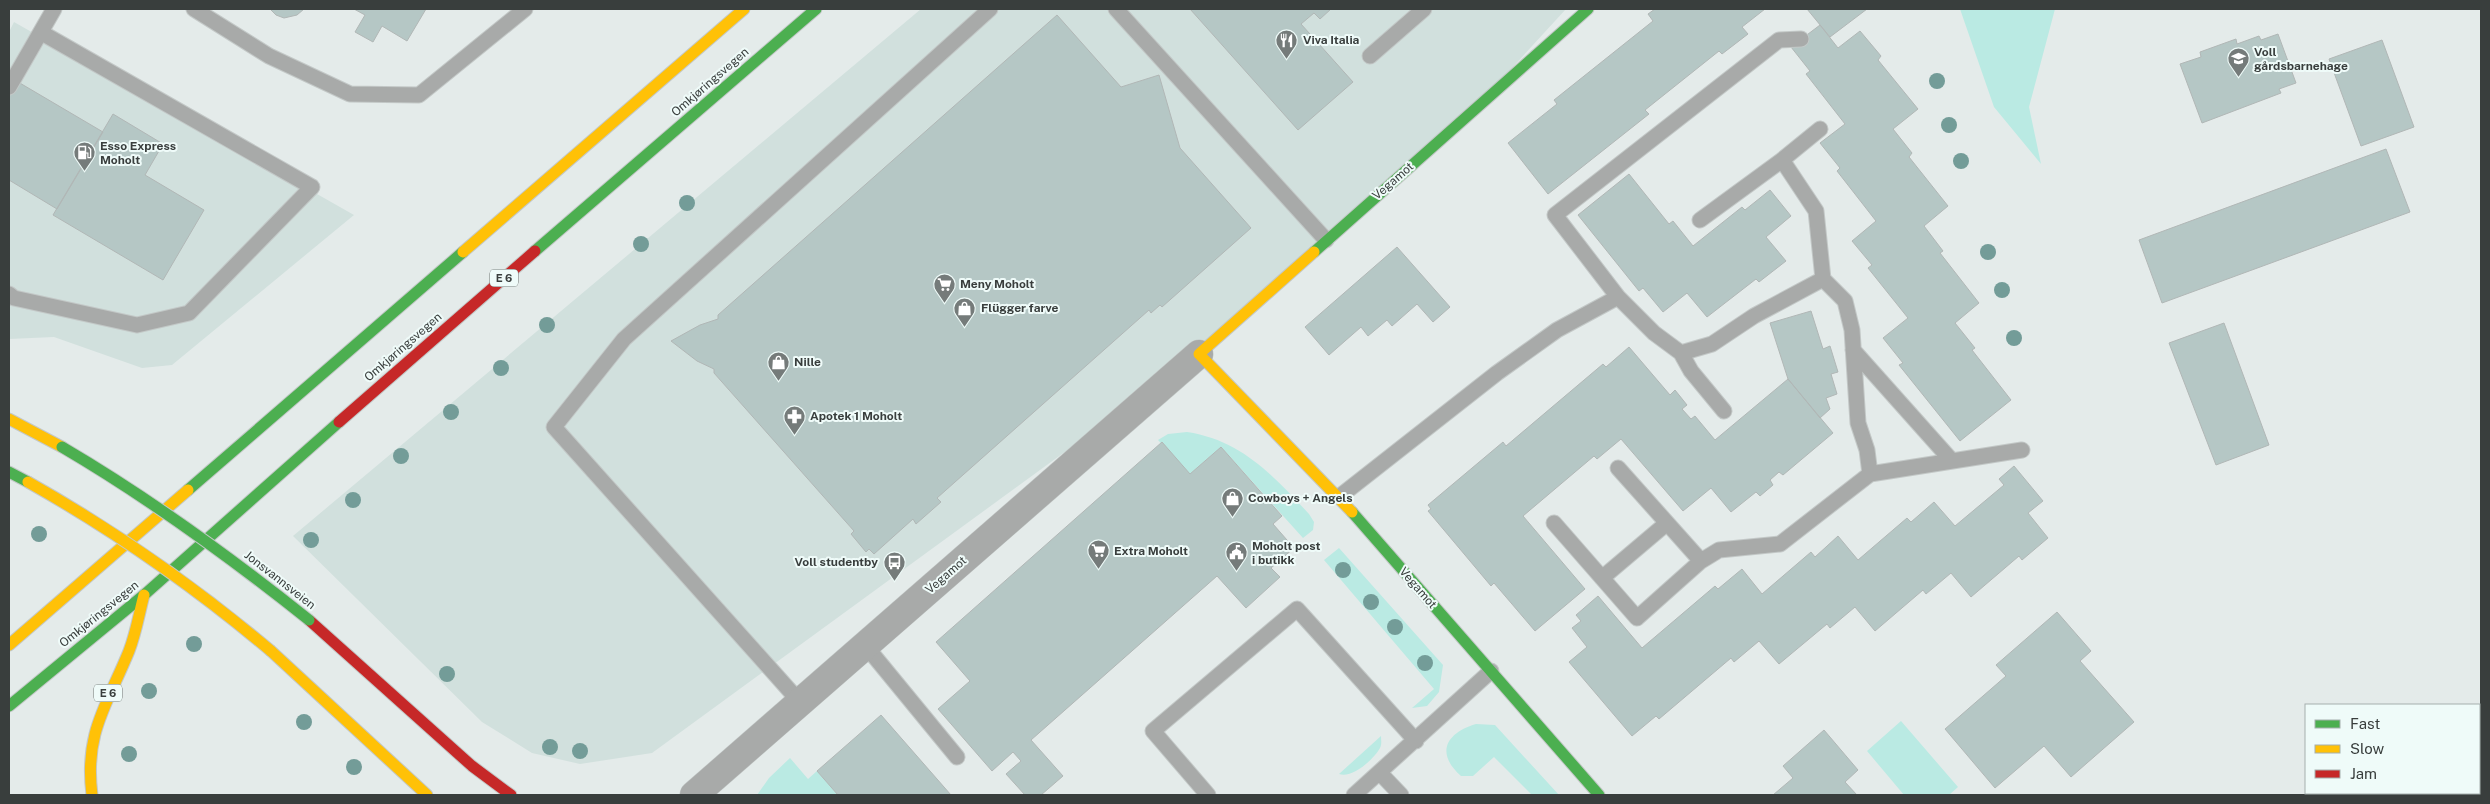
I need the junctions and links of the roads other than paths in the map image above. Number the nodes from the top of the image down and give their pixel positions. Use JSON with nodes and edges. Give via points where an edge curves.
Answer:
{"nodes":[{"id":1,"x":54,"y":9,"type":"edge"},
{"id":2,"x":194,"y":9,"type":"edge"},
{"id":3,"x":525,"y":9,"type":"edge"},
{"id":4,"x":744,"y":9,"type":"edge"},
{"id":5,"x":816,"y":9,"type":"edge"},
{"id":6,"x":990,"y":9,"type":"edge"},
{"id":7,"x":1116,"y":9,"type":"edge"},
{"id":8,"x":1424,"y":9,"type":"edge"},
{"id":9,"x":1588,"y":9,"type":"edge"},
{"id":10,"x":42,"y":33,"type":"junction"},
{"id":11,"x":1801,"y":39,"type":"dead end"},
{"id":12,"x":1370,"y":56,"type":"dead end"},
{"id":13,"x":9,"y":87,"type":"edge"},
{"id":14,"x":1820,"y":129,"type":"dead end"},
{"id":15,"x":1782,"y":160,"type":"junction"},
{"id":16,"x":1700,"y":220,"type":"dead end"},
{"id":17,"x":1326,"y":240,"type":"junction"},
{"id":18,"x":1823,"y":279,"type":"junction"},
{"id":19,"x":9,"y":294,"type":"edge"},
{"id":20,"x":1618,"y":297,"type":"junction"},
{"id":21,"x":1853,"y":350,"type":"junction"},
{"id":22,"x":1681,"y":353,"type":"junction"},
{"id":23,"x":1199,"y":354,"type":"junction"},
{"id":24,"x":1724,"y":411,"type":"dead end"},
{"id":25,"x":9,"y":419,"type":"edge"},
{"id":26,"x":2022,"y":450,"type":"dead end"},
{"id":27,"x":1952,"y":461,"type":"junction"},
{"id":28,"x":1618,"y":468,"type":"dead end"},
{"id":29,"x":9,"y":472,"type":"edge"},
{"id":30,"x":1870,"y":474,"type":"junction"},
{"id":31,"x":1339,"y":497,"type":"junction"},
{"id":32,"x":1554,"y":523,"type":"dead end"},
{"id":33,"x":1667,"y":523,"type":"junction"},
{"id":34,"x":1701,"y":561,"type":"junction"},
{"id":35,"x":1602,"y":578,"type":"junction"},
{"id":36,"x":144,"y":595,"type":"junction"},
{"id":37,"x":9,"y":645,"type":"edge"},
{"id":38,"x":865,"y":646,"type":"junction"},
{"id":39,"x":1491,"y":671,"type":"junction"},
{"id":40,"x":800,"y":701,"type":"junction"},
{"id":41,"x":9,"y":706,"type":"edge"},
{"id":42,"x":1416,"y":741,"type":"junction"},
{"id":43,"x":958,"y":757,"type":"dead end"},
{"id":44,"x":1380,"y":773,"type":"junction"},
{"id":45,"x":92,"y":795,"type":"edge"},
{"id":46,"x":427,"y":795,"type":"edge"},
{"id":47,"x":511,"y":795,"type":"edge"},
{"id":48,"x":694,"y":795,"type":"edge"},
{"id":49,"x":1208,"y":795,"type":"edge"},
{"id":50,"x":1354,"y":795,"type":"edge"},
{"id":51,"x":1401,"y":795,"type":"edge"},
{"id":52,"x":1599,"y":795,"type":"edge"}],
"edges":[{"from":1,"to":10,"type":"lane"},
{"from":2,"to":3,"type":"lane","via":[[269,56],[350,94],[409,95],[419,95]]},
{"from":4,"to":37,"type":"main road"},
{"from":5,"to":36,"type":"main road","name":"Omkjøringsvegen","number":"E 6","via":[[404,364]]},
{"from":6,"to":40,"type":"lane","via":[[624,339],[554,427]]},
{"from":7,"to":17,"type":"lane"},
{"from":8,"to":12,"type":"lane"},
{"from":9,"to":17,"type":"main road","name":"Vegamot"},
{"from":10,"to":13,"type":"lane"},
{"from":10,"to":19,"type":"lane","via":[[312,187],[189,313],[137,325],[14,298]]},
{"from":11,"to":20,"type":"lane","via":[[1779,40],[1555,215]]},
{"from":14,"to":15,"type":"lane"},
{"from":15,"to":16,"type":"lane"},
{"from":15,"to":18,"type":"lane","via":[[1816,211]]},
{"from":17,"to":23,"type":"main road","name":"Vegamot"},
{"from":18,"to":21,"type":"lane","via":[[1845,301]]},
{"from":18,"to":22,"type":"lane","via":[[1754,316],[1712,344]]},
{"from":20,"to":22,"type":"lane","via":[[1654,333]]},
{"from":20,"to":31,"type":"lane","via":[[1557,330],[1497,373]]},
{"from":21,"to":27,"type":"lane"},
{"from":21,"to":30,"type":"lane","via":[[1858,422]]},
{"from":22,"to":24,"type":"lane","via":[[1690,370]]},
{"from":23,"to":31,"type":"main road","name":"Vegamot"},
{"from":23,"to":38,"type":"street","name":"Vegamot"},
{"from":25,"to":47,"type":"main road","name":"Jonsvannsveien","bridge":true,"via":[[105,471],[189,527],[309,620],[472,766]]},
{"from":26,"to":27,"type":"lane"},
{"from":27,"to":30,"type":"lane"},
{"from":28,"to":33,"type":"lane"},
{"from":29,"to":46,"type":"main road","bridge":true,"via":[[81,511],[232,618]]},
{"from":30,"to":34,"type":"lane","via":[[1780,544],[1719,550]]},
{"from":31,"to":39,"type":"main road","name":"Vegamot"},
{"from":32,"to":35,"type":"lane"},
{"from":33,"to":34,"type":"lane"},
{"from":33,"to":35,"type":"lane"},
{"from":34,"to":35,"type":"lane","via":[[1637,618]]},
{"from":36,"to":41,"type":"main road","name":"Omkjøringsvegen","number":"E 6"},
{"from":36,"to":45,"type":"main road","number":"E 6","via":[[127,657],[97,719],[89,762]]},
{"from":38,"to":40,"type":"street","name":"Vegamot"},
{"from":38,"to":43,"type":"lane"},
{"from":39,"to":42,"type":"lane"},
{"from":39,"to":52,"type":"main road","name":"Vegamot"},
{"from":40,"to":48,"type":"street","name":"Vegamot"},
{"from":42,"to":44,"type":"lane"},
{"from":42,"to":49,"type":"lane","via":[[1296,609],[1153,731]]},
{"from":44,"to":50,"type":"lane"},
{"from":44,"to":51,"type":"lane"}]}
